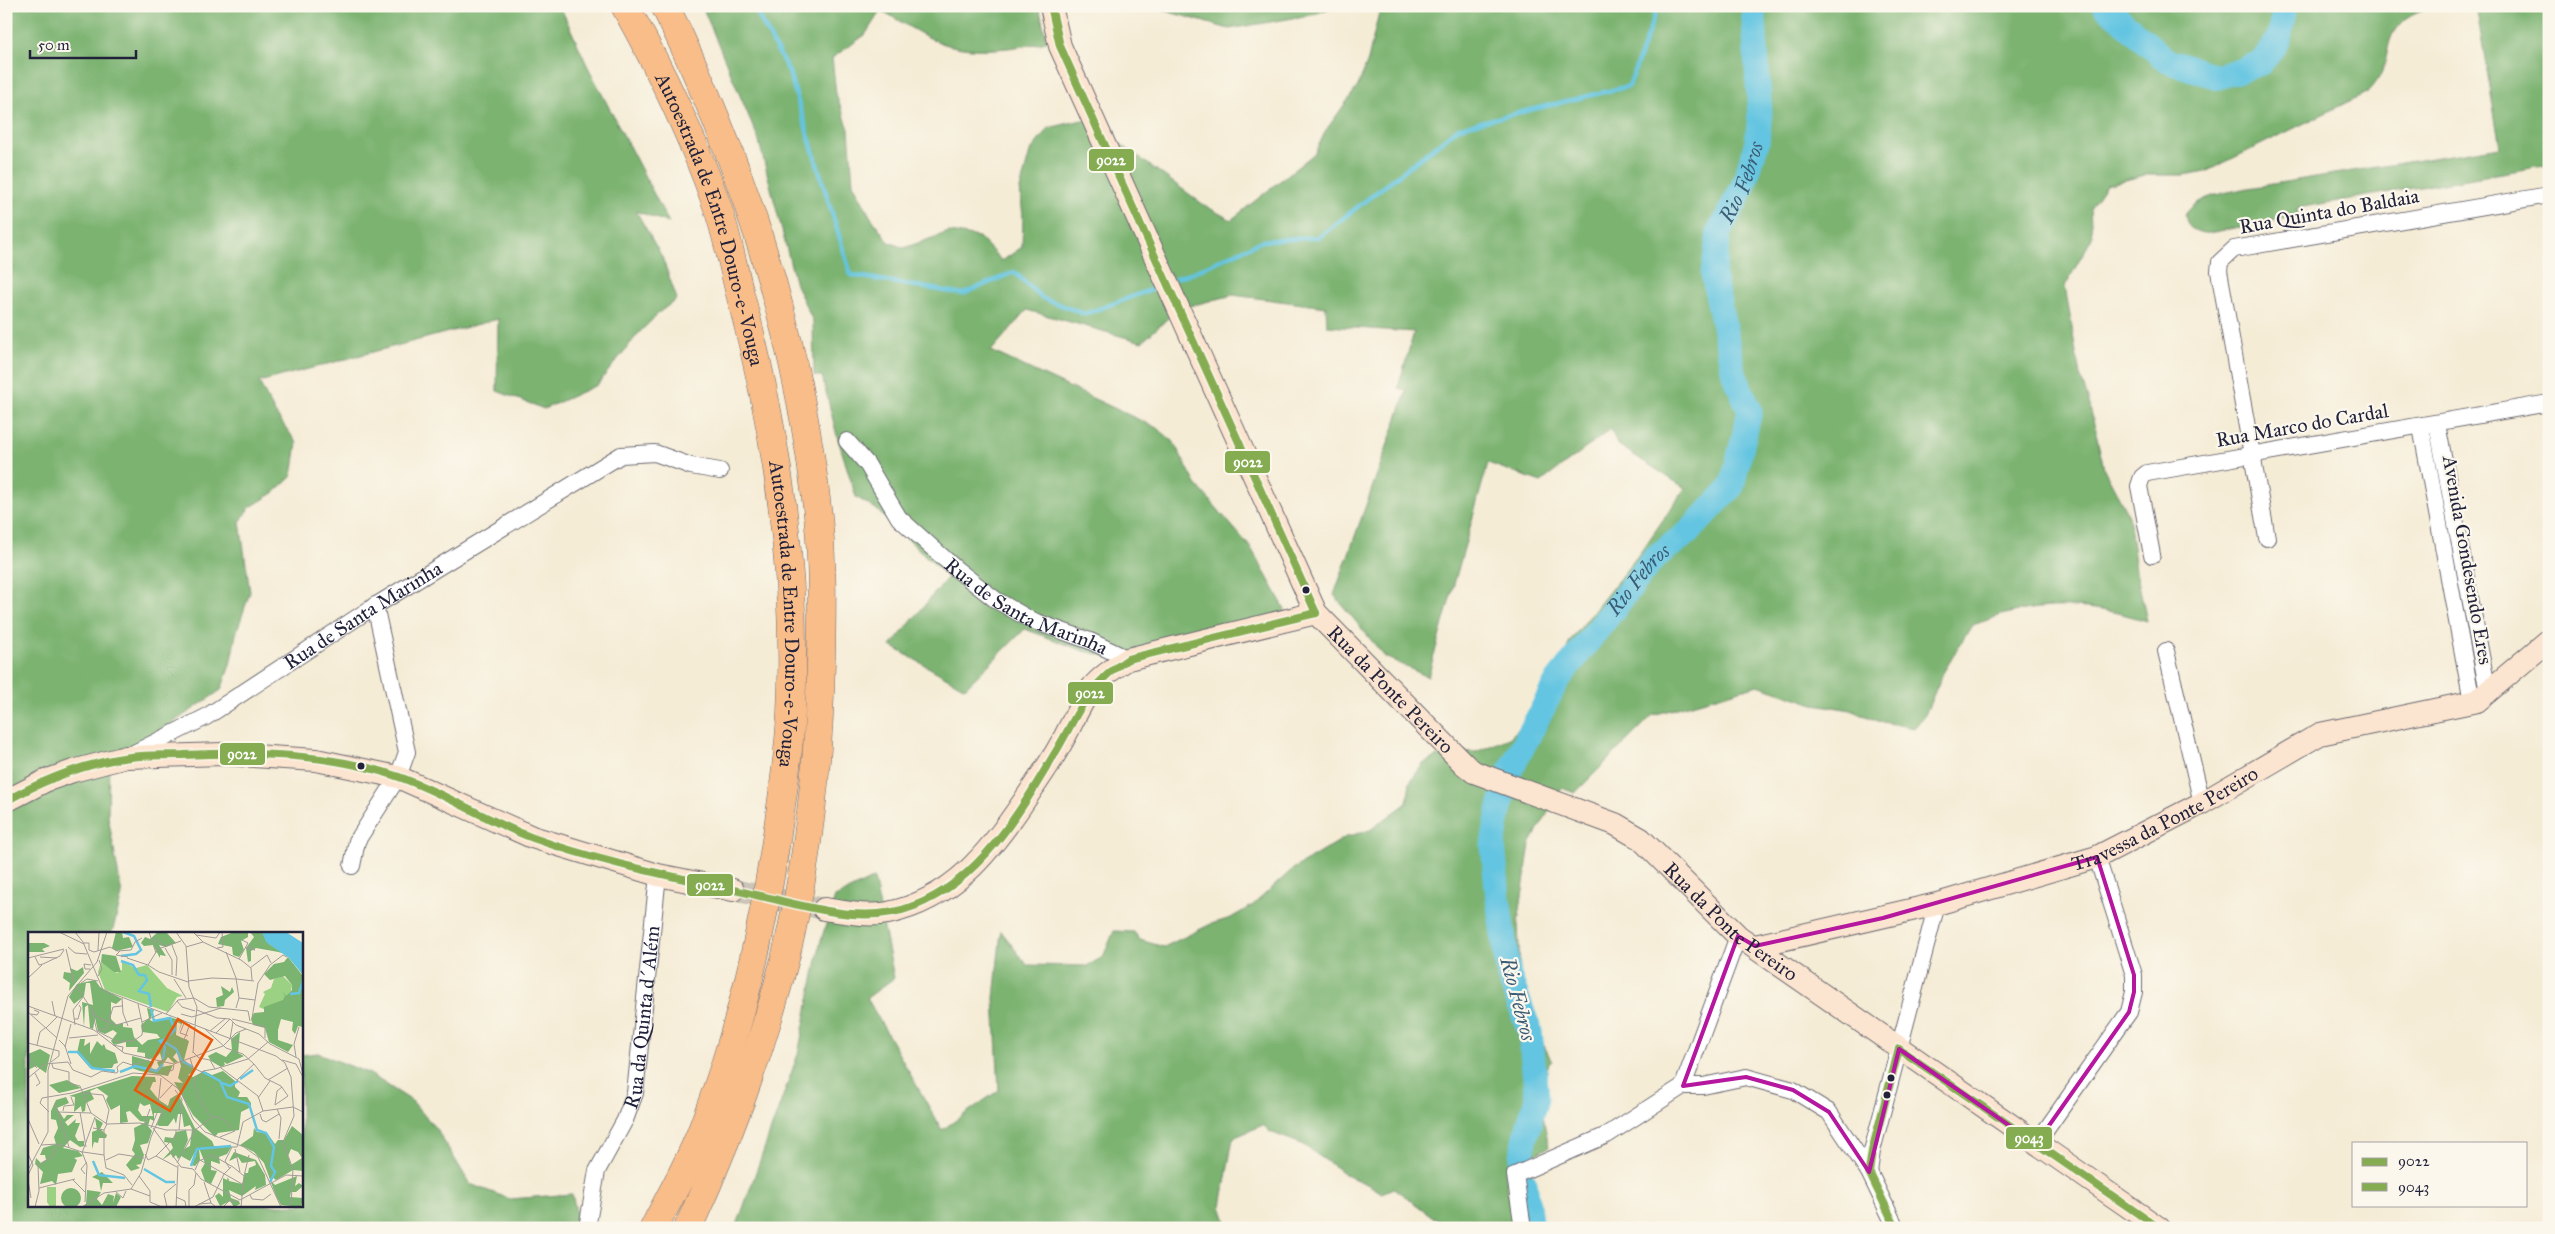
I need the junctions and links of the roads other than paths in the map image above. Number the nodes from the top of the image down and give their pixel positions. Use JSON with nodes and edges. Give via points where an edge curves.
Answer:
{"nodes":[{"id":1,"x":625,"y":6,"type":"edge"},
{"id":2,"x":665,"y":6,"type":"edge"},
{"id":3,"x":1051,"y":6,"type":"edge"},
{"id":4,"x":2549,"y":195,"type":"edge"},
{"id":5,"x":2549,"y":403,"type":"edge"},
{"id":6,"x":2429,"y":425,"type":"junction"},
{"id":7,"x":847,"y":441,"type":"dead end"},
{"id":8,"x":2253,"y":455,"type":"junction"},
{"id":9,"x":720,"y":472,"type":"dead end"},
{"id":10,"x":2268,"y":538,"type":"dead end"},
{"id":11,"x":2152,"y":555,"type":"dead end"},
{"id":12,"x":375,"y":605,"type":"junction"},
{"id":13,"x":1316,"y":613,"type":"junction"},
{"id":14,"x":2549,"y":640,"type":"edge"},
{"id":15,"x":2166,"y":652,"type":"dead end"},
{"id":16,"x":1128,"y":658,"type":"junction"},
{"id":17,"x":2480,"y":697,"type":"junction"},
{"id":18,"x":126,"y":757,"type":"junction"},
{"id":19,"x":398,"y":777,"type":"junction"},
{"id":20,"x":6,"y":802,"type":"edge"},
{"id":21,"x":2202,"y":803,"type":"junction"},
{"id":22,"x":2096,"y":858,"type":"junction"},
{"id":23,"x":352,"y":866,"type":"dead end"},
{"id":24,"x":658,"y":875,"type":"junction"},
{"id":25,"x":733,"y":890,"type":"tunnel mouth"},
{"id":26,"x":1938,"y":904,"type":"junction"},
{"id":27,"x":824,"y":909,"type":"tunnel mouth"},
{"id":28,"x":1747,"y":941,"type":"junction"},
{"id":29,"x":1899,"y":1049,"type":"junction"},
{"id":30,"x":1683,"y":1086,"type":"junction"},
{"id":31,"x":2036,"y":1144,"type":"junction"},
{"id":32,"x":1869,"y":1172,"type":"junction"},
{"id":33,"x":587,"y":1228,"type":"edge"},
{"id":34,"x":654,"y":1228,"type":"edge"},
{"id":35,"x":688,"y":1228,"type":"edge"},
{"id":36,"x":1523,"y":1228,"type":"edge"},
{"id":37,"x":1896,"y":1228,"type":"edge"},
{"id":38,"x":2159,"y":1228,"type":"edge"}],
"edges":[{"from":1,"to":34,"type":"highway","name":"Autoestrada de Entre Douro-e-Vouga","via":[[659,68],[719,213],[754,344],[774,442],[787,548],[791,622],[791,714],[767,901],[739,1020],[704,1122]]},
{"from":2,"to":35,"type":"highway","name":"Autoestrada de Entre Douro-e-Vouga","via":[[745,191],[781,314],[802,409],[818,518],[822,627],[820,727],[802,868],[785,957],[757,1055],[726,1142]]},
{"from":3,"to":13,"type":"street","name":"Rua da Ponte Pereiro","via":[[1060,46]]},
{"from":4,"to":8,"type":"street","name":"Rua Quinta do Baldaia","via":[[2234,249],[2220,262],[2220,272]]},
{"from":5,"to":6,"type":"street","name":"Rua Marco do Cardal"},
{"from":6,"to":8,"type":"street","name":"Rua Marco do Cardal"},
{"from":6,"to":17,"type":"street","name":"Avenida Gondesendo Eres"},
{"from":7,"to":16,"type":"street","name":"Rua de Santa Marinha","via":[[867,464],[899,518],[996,600],[1031,620]]},
{"from":8,"to":10,"type":"street","name":"Rua Quinta do Baldaia"},
{"from":8,"to":11,"type":"street","name":"Rua Marco do Cardal","via":[[2147,473],[2142,477],[2139,486]]},
{"from":9,"to":12,"type":"street","name":"Rua de Santa Marinha","via":[[655,453],[621,455]]},
{"from":12,"to":18,"type":"street","name":"Rua de Santa Marinha","via":[[206,717]]},
{"from":12,"to":19,"type":"street","via":[[408,752]]},
{"from":13,"to":16,"type":"street","name":"Rua de Santa Marinha"},
{"from":13,"to":28,"type":"street","name":"Rua da Ponte Pereiro","via":[[1465,766],[1627,830],[1653,850]]},
{"from":14,"to":17,"type":"street","name":"Travessa da Ponte Pereiro"},
{"from":15,"to":21,"type":"street"},
{"from":16,"to":27,"type":"street","via":[[1108,672],[1090,691],[1041,776],[999,839],[980,861],[948,887],[915,905],[864,915]]},
{"from":17,"to":21,"type":"street","name":"Travessa da Ponte Pereiro","via":[[2320,734]]},
{"from":18,"to":19,"type":"street","via":[[258,755],[339,763]]},
{"from":18,"to":20,"type":"street","name":"Rua de Santa Marinha","via":[[73,771]]},
{"from":19,"to":23,"type":"street","via":[[357,842]]},
{"from":19,"to":24,"type":"street","via":[[532,837]]},
{"from":21,"to":22,"type":"street","name":"Travessa da Ponte Pereiro"},
{"from":22,"to":26,"type":"street","name":"Travessa da Ponte Pereiro"},
{"from":22,"to":31,"type":"street","via":[[2134,975],[2134,992],[2129,1012]]},
{"from":24,"to":25,"type":"street"},
{"from":24,"to":33,"type":"street","name":"Rua da Quinta d´Além","via":[[635,1093],[625,1120],[597,1172]]},
{"from":26,"to":28,"type":"street","name":"Travessa da Ponte Pereiro"},
{"from":26,"to":29,"type":"street"},
{"from":28,"to":29,"type":"street","name":"Rua da Ponte Pereiro"},
{"from":28,"to":30,"type":"street"},
{"from":29,"to":31,"type":"street","name":"Rua da Ponte Pereiro"},
{"from":29,"to":32,"type":"street"},
{"from":30,"to":32,"type":"street","via":[[1703,1086],[1746,1077],[1793,1090],[1829,1112]]},
{"from":30,"to":36,"type":"street","via":[[1607,1135],[1515,1175]]},
{"from":31,"to":38,"type":"street","name":"Rua da Ponte Pereiro"},
{"from":32,"to":37,"type":"street"}]}
